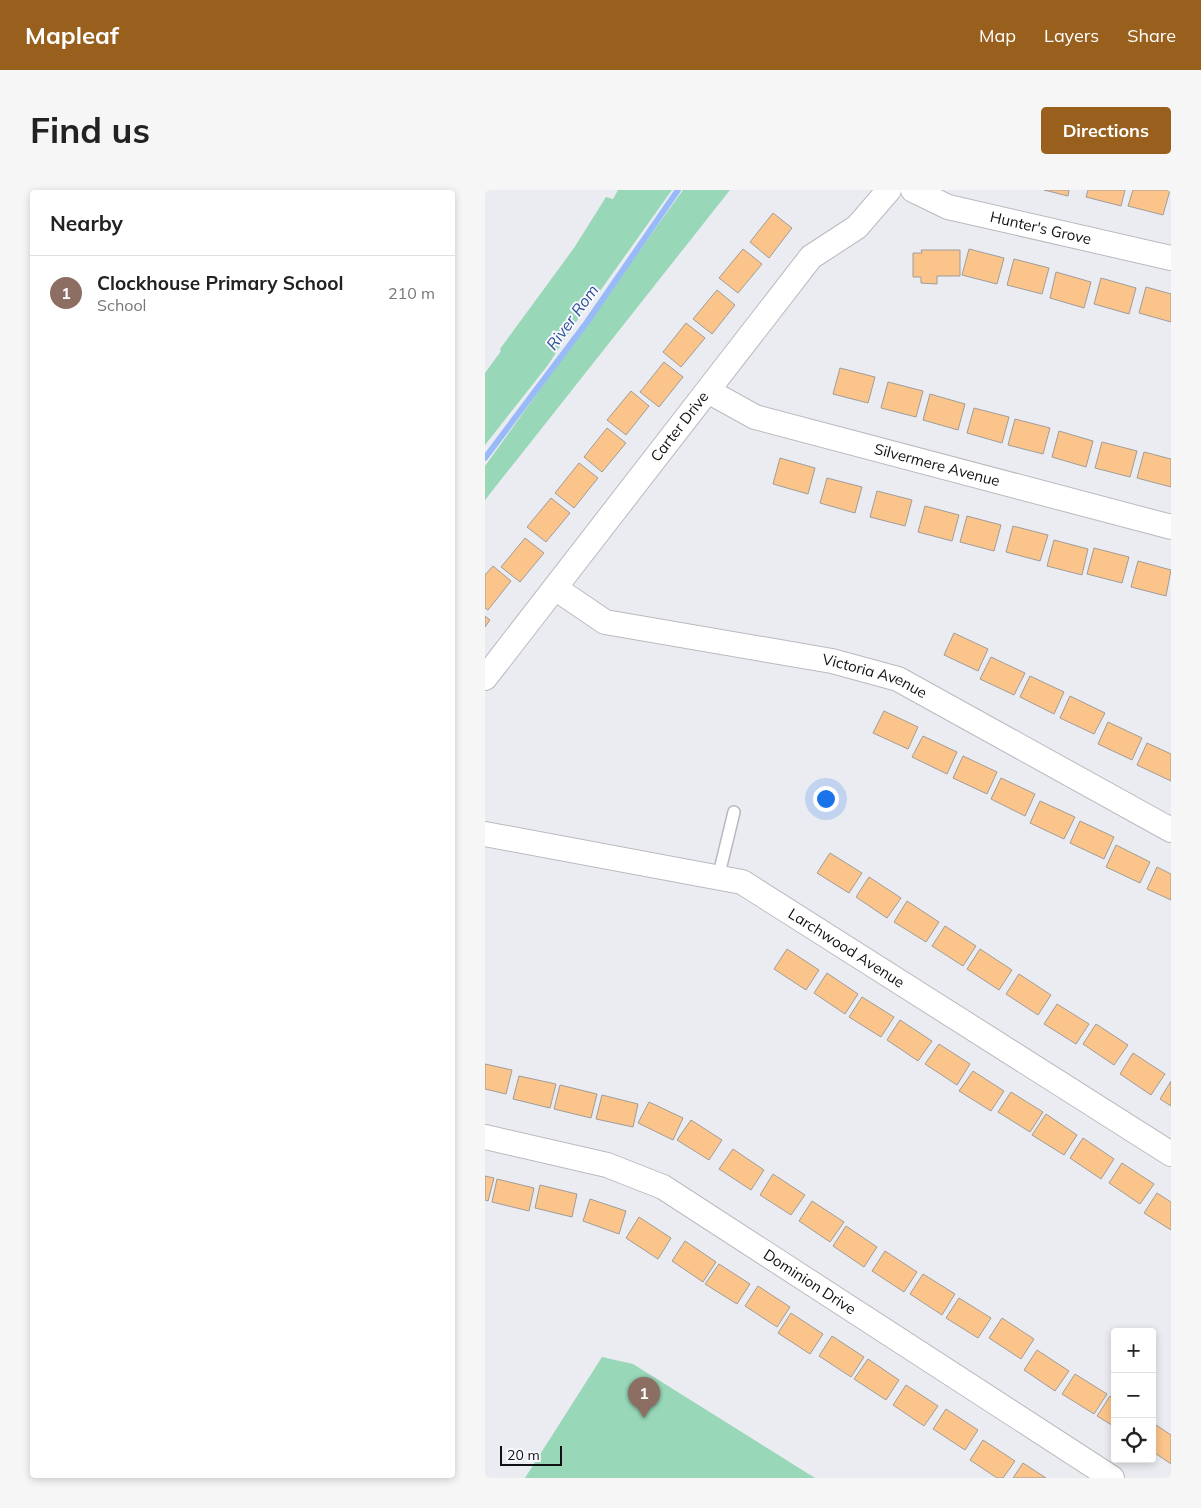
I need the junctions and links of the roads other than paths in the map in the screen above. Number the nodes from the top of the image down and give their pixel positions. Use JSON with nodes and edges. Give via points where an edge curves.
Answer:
{"nodes":[{"id":1,"x":889,"y":190,"type":"edge"},
{"id":2,"x":913,"y":190,"type":"edge"},
{"id":3,"x":1171,"y":258,"type":"edge"},
{"id":4,"x":708,"y":391,"type":"junction"},
{"id":5,"x":1171,"y":527,"type":"edge"},
{"id":6,"x":555,"y":588,"type":"junction"},
{"id":7,"x":485,"y":678,"type":"edge"},
{"id":8,"x":733,"y":812,"type":"dead end"},
{"id":9,"x":1171,"y":830,"type":"edge"},
{"id":10,"x":485,"y":834,"type":"edge"},
{"id":11,"x":719,"y":878,"type":"junction"},
{"id":12,"x":485,"y":1137,"type":"edge"},
{"id":13,"x":1171,"y":1154,"type":"edge"},
{"id":14,"x":1112,"y":1478,"type":"edge"}],
"edges":[{"from":1,"to":4,"type":"street","name":"Carter Drive","via":[[857,228],[811,257]]},
{"from":2,"to":3,"type":"street","name":"Hunter's Grove","via":[[948,207]]},
{"from":4,"to":5,"type":"street","name":"Silvermere Avenue","via":[[755,417]]},
{"from":4,"to":6,"type":"street","name":"Carter Drive"},
{"from":6,"to":7,"type":"street","name":"Carter Drive"},
{"from":6,"to":9,"type":"street","name":"Victoria Avenue","via":[[605,622],[833,661],[899,679]]},
{"from":8,"to":11,"type":"lane"},
{"from":10,"to":11,"type":"street","name":"Larchwood Avenue"},
{"from":11,"to":13,"type":"street","name":"Larchwood Avenue","via":[[742,882]]},
{"from":12,"to":14,"type":"street","name":"Dominion Drive","via":[[607,1165],[663,1186]]}]}
